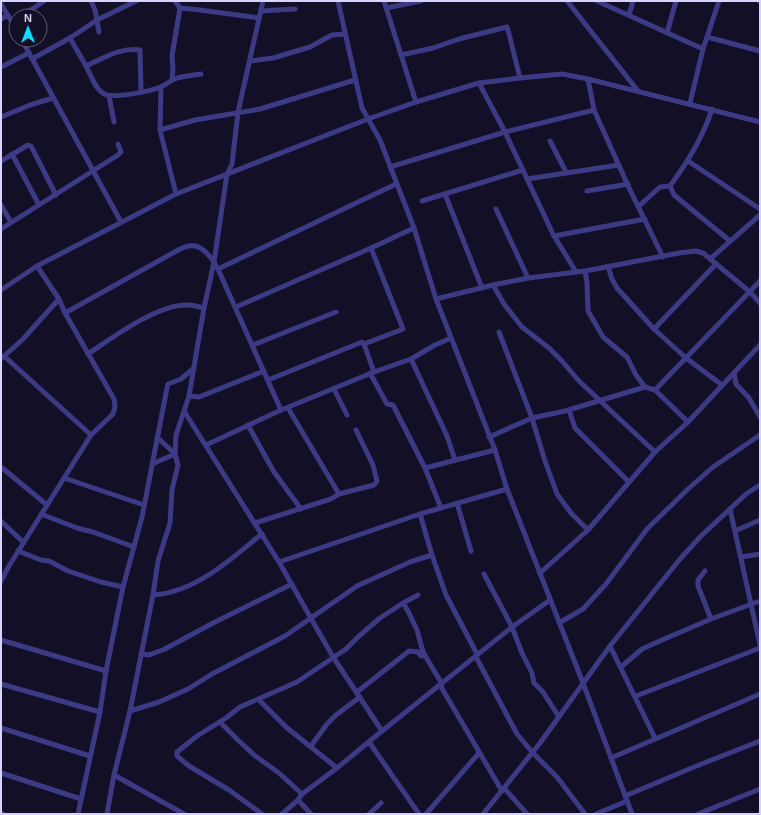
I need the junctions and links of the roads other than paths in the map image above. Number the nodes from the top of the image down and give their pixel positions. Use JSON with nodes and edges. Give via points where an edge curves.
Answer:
{"nodes":[{"id":1,"x":44,"y":1,"type":"edge"},
{"id":2,"x":91,"y":1,"type":"edge"},
{"id":3,"x":136,"y":1,"type":"edge"},
{"id":4,"x":176,"y":1,"type":"edge"},
{"id":5,"x":263,"y":1,"type":"edge"},
{"id":6,"x":338,"y":1,"type":"edge"},
{"id":7,"x":384,"y":1,"type":"edge"},
{"id":8,"x":421,"y":1,"type":"edge"},
{"id":9,"x":567,"y":1,"type":"edge"},
{"id":10,"x":597,"y":1,"type":"edge"},
{"id":11,"x":633,"y":1,"type":"edge"},
{"id":12,"x":676,"y":1,"type":"edge"},
{"id":13,"x":719,"y":1,"type":"edge"},
{"id":14,"x":1,"y":4,"type":"edge"},
{"id":15,"x":34,"y":8,"type":"edge"},
{"id":16,"x":180,"y":8,"type":"junction"},
{"id":17,"x":386,"y":8,"type":"junction"},
{"id":18,"x":295,"y":9,"type":"dead end"},
{"id":19,"x":260,"y":11,"type":"junction"},
{"id":20,"x":8,"y":15,"type":"joint"},
{"id":21,"x":629,"y":15,"type":"junction"},
{"id":22,"x":259,"y":18,"type":"junction"},
{"id":23,"x":1,"y":19,"type":"edge"},
{"id":24,"x":97,"y":20,"type":"junction"},
{"id":25,"x":99,"y":32,"type":"dead end"},
{"id":26,"x":666,"y":33,"type":"junction"},
{"id":27,"x":345,"y":34,"type":"junction"},
{"id":28,"x":707,"y":37,"type":"junction"},
{"id":29,"x":70,"y":38,"type":"junction"},
{"id":30,"x":26,"y":48,"type":"edge"},
{"id":31,"x":703,"y":49,"type":"junction"},
{"id":32,"x":760,"y":51,"type":"edge"},
{"id":33,"x":29,"y":53,"type":"junction"},
{"id":34,"x":401,"y":55,"type":"junction"},
{"id":35,"x":32,"y":59,"type":"junction"},
{"id":36,"x":250,"y":61,"type":"junction"},
{"id":37,"x":86,"y":66,"type":"junction"},
{"id":38,"x":1,"y":68,"type":"edge"},
{"id":39,"x":201,"y":74,"type":"dead end"},
{"id":40,"x":520,"y":78,"type":"junction"},
{"id":41,"x":588,"y":78,"type":"junction"},
{"id":42,"x":172,"y":80,"type":"junction"},
{"id":43,"x":355,"y":80,"type":"junction"},
{"id":44,"x":479,"y":83,"type":"junction"},
{"id":45,"x":161,"y":87,"type":"junction"},
{"id":46,"x":638,"y":91,"type":"junction"},
{"id":47,"x":141,"y":92,"type":"junction"},
{"id":48,"x":109,"y":96,"type":"junction"},
{"id":49,"x":53,"y":98,"type":"junction"},
{"id":50,"x":416,"y":102,"type":"junction"},
{"id":51,"x":690,"y":104,"type":"junction"},
{"id":52,"x":712,"y":109,"type":"junction"},
{"id":53,"x":594,"y":110,"type":"junction"},
{"id":54,"x":238,"y":112,"type":"junction"},
{"id":55,"x":1,"y":117,"type":"edge"},
{"id":56,"x":368,"y":119,"type":"junction"},
{"id":57,"x":114,"y":122,"type":"dead end"},
{"id":58,"x":760,"y":122,"type":"edge"},
{"id":59,"x":160,"y":130,"type":"junction"},
{"id":60,"x":505,"y":132,"type":"junction"},
{"id":61,"x":550,"y":141,"type":"dead end"},
{"id":62,"x":118,"y":144,"type":"dead end"},
{"id":63,"x":12,"y":154,"type":"junction"},
{"id":64,"x":1,"y":161,"type":"edge"},
{"id":65,"x":688,"y":161,"type":"junction"},
{"id":66,"x":619,"y":165,"type":"junction"},
{"id":67,"x":390,"y":167,"type":"junction"},
{"id":68,"x":523,"y":170,"type":"junction"},
{"id":69,"x":93,"y":172,"type":"junction"},
{"id":70,"x":566,"y":172,"type":"junction"},
{"id":71,"x":227,"y":174,"type":"junction"},
{"id":72,"x":527,"y":179,"type":"junction"},
{"id":73,"x":396,"y":184,"type":"junction"},
{"id":74,"x":628,"y":184,"type":"junction"},
{"id":75,"x":670,"y":186,"type":"junction"},
{"id":76,"x":587,"y":191,"type":"dead end"},
{"id":77,"x":56,"y":194,"type":"junction"},
{"id":78,"x":176,"y":194,"type":"junction"},
{"id":79,"x":445,"y":194,"type":"junction"},
{"id":80,"x":422,"y":201,"type":"dead end"},
{"id":81,"x":1,"y":205,"type":"edge"},
{"id":82,"x":39,"y":205,"type":"junction"},
{"id":83,"x":639,"y":206,"type":"junction"},
{"id":84,"x":496,"y":208,"type":"dead end"},
{"id":85,"x":760,"y":209,"type":"edge"},
{"id":86,"x":760,"y":215,"type":"edge"},
{"id":87,"x":645,"y":219,"type":"junction"},
{"id":88,"x":12,"y":222,"type":"junction"},
{"id":89,"x":121,"y":222,"type":"junction"},
{"id":90,"x":414,"y":228,"type":"junction"},
{"id":91,"x":1,"y":229,"type":"edge"},
{"id":92,"x":554,"y":236,"type":"junction"},
{"id":93,"x":730,"y":241,"type":"junction"},
{"id":94,"x":371,"y":248,"type":"junction"},
{"id":95,"x":663,"y":256,"type":"junction"},
{"id":96,"x":710,"y":259,"type":"junction"},
{"id":97,"x":214,"y":262,"type":"junction"},
{"id":98,"x":716,"y":264,"type":"junction"},
{"id":99,"x":37,"y":266,"type":"junction"},
{"id":100,"x":608,"y":266,"type":"junction"},
{"id":101,"x":218,"y":269,"type":"junction"},
{"id":102,"x":585,"y":271,"type":"junction"},
{"id":103,"x":576,"y":272,"type":"junction"},
{"id":104,"x":528,"y":278,"type":"junction"},
{"id":105,"x":760,"y":281,"type":"edge"},
{"id":106,"x":493,"y":285,"type":"junction"},
{"id":107,"x":482,"y":288,"type":"junction"},
{"id":108,"x":1,"y":290,"type":"edge"},
{"id":109,"x":750,"y":292,"type":"junction"},
{"id":110,"x":59,"y":299,"type":"junction"},
{"id":111,"x":436,"y":299,"type":"junction"},
{"id":112,"x":760,"y":303,"type":"edge"},
{"id":113,"x":236,"y":306,"type":"junction"},
{"id":114,"x":204,"y":308,"type":"junction"},
{"id":115,"x":336,"y":312,"type":"dead end"},
{"id":116,"x":65,"y":313,"type":"junction"},
{"id":117,"x":654,"y":328,"type":"junction"},
{"id":118,"x":499,"y":332,"type":"dead end"},
{"id":119,"x":451,"y":338,"type":"junction"},
{"id":120,"x":364,"y":344,"type":"junction"},
{"id":121,"x":253,"y":345,"type":"junction"},
{"id":122,"x":760,"y":345,"type":"edge"},
{"id":123,"x":88,"y":354,"type":"junction"},
{"id":124,"x":3,"y":357,"type":"edge"},
{"id":125,"x":686,"y":358,"type":"junction"},
{"id":126,"x":411,"y":359,"type":"junction"},
{"id":127,"x":193,"y":369,"type":"junction"},
{"id":128,"x":264,"y":371,"type":"junction"},
{"id":129,"x":372,"y":372,"type":"junction"},
{"id":130,"x":734,"y":373,"type":"junction"},
{"id":131,"x":268,"y":380,"type":"junction"},
{"id":132,"x":722,"y":385,"type":"junction"},
{"id":133,"x":645,"y":387,"type":"junction"},
{"id":134,"x":334,"y":388,"type":"junction"},
{"id":135,"x":655,"y":390,"type":"junction"},
{"id":136,"x":189,"y":396,"type":"junction"},
{"id":137,"x":601,"y":400,"type":"junction"},
{"id":138,"x":288,"y":408,"type":"junction"},
{"id":139,"x":281,"y":410,"type":"junction"},
{"id":140,"x":569,"y":410,"type":"junction"},
{"id":141,"x":184,"y":411,"type":"junction"},
{"id":142,"x":347,"y":415,"type":"dead end"},
{"id":143,"x":760,"y":417,"type":"edge"},
{"id":144,"x":532,"y":418,"type":"junction"},
{"id":145,"x":688,"y":422,"type":"junction"},
{"id":146,"x":248,"y":425,"type":"junction"},
{"id":147,"x":356,"y":430,"type":"dead end"},
{"id":148,"x":91,"y":435,"type":"junction"},
{"id":149,"x":760,"y":435,"type":"edge"},
{"id":150,"x":157,"y":437,"type":"junction"},
{"id":151,"x":489,"y":437,"type":"junction"},
{"id":152,"x":206,"y":445,"type":"junction"},
{"id":153,"x":495,"y":450,"type":"junction"},
{"id":154,"x":655,"y":452,"type":"junction"},
{"id":155,"x":175,"y":454,"type":"junction"},
{"id":156,"x":455,"y":460,"type":"junction"},
{"id":157,"x":152,"y":464,"type":"junction"},
{"id":158,"x":1,"y":467,"type":"edge"},
{"id":159,"x":425,"y":468,"type":"junction"},
{"id":160,"x":64,"y":478,"type":"junction"},
{"id":161,"x":630,"y":482,"type":"junction"},
{"id":162,"x":760,"y":485,"type":"edge"},
{"id":163,"x":507,"y":489,"type":"junction"},
{"id":164,"x":339,"y":494,"type":"junction"},
{"id":165,"x":457,"y":503,"type":"junction"},
{"id":166,"x":47,"y":505,"type":"junction"},
{"id":167,"x":144,"y":506,"type":"junction"},
{"id":168,"x":441,"y":508,"type":"junction"},
{"id":169,"x":301,"y":509,"type":"junction"},
{"id":170,"x":730,"y":509,"type":"junction"},
{"id":171,"x":41,"y":514,"type":"junction"},
{"id":172,"x":420,"y":514,"type":"junction"},
{"id":173,"x":760,"y":520,"type":"edge"},
{"id":174,"x":1,"y":521,"type":"edge"},
{"id":175,"x":255,"y":523,"type":"junction"},
{"id":176,"x":588,"y":530,"type":"junction"},
{"id":177,"x":735,"y":531,"type":"junction"},
{"id":178,"x":262,"y":534,"type":"junction"},
{"id":179,"x":24,"y":542,"type":"junction"},
{"id":180,"x":134,"y":547,"type":"junction"},
{"id":181,"x":18,"y":551,"type":"junction"},
{"id":182,"x":471,"y":551,"type":"dead end"},
{"id":183,"x":760,"y":554,"type":"edge"},
{"id":184,"x":432,"y":555,"type":"junction"},
{"id":185,"x":741,"y":557,"type":"junction"},
{"id":186,"x":279,"y":562,"type":"junction"},
{"id":187,"x":705,"y":571,"type":"dead end"},
{"id":188,"x":540,"y":573,"type":"junction"},
{"id":189,"x":3,"y":574,"type":"edge"},
{"id":190,"x":484,"y":574,"type":"dead end"},
{"id":191,"x":1,"y":582,"type":"edge"},
{"id":192,"x":292,"y":584,"type":"junction"},
{"id":193,"x":123,"y":587,"type":"junction"},
{"id":194,"x":153,"y":595,"type":"junction"},
{"id":195,"x":418,"y":595,"type":"dead end"},
{"id":196,"x":550,"y":600,"type":"junction"},
{"id":197,"x":760,"y":601,"type":"edge"},
{"id":198,"x":403,"y":603,"type":"junction"},
{"id":199,"x":751,"y":605,"type":"junction"},
{"id":200,"x":312,"y":619,"type":"junction"},
{"id":201,"x":711,"y":619,"type":"junction"},
{"id":202,"x":559,"y":623,"type":"junction"},
{"id":203,"x":512,"y":627,"type":"junction"},
{"id":204,"x":1,"y":640,"type":"edge"},
{"id":205,"x":610,"y":646,"type":"junction"},
{"id":206,"x":760,"y":646,"type":"edge"},
{"id":207,"x":141,"y":654,"type":"junction"},
{"id":208,"x":425,"y":656,"type":"junction"},
{"id":209,"x":476,"y":656,"type":"junction"},
{"id":210,"x":333,"y":657,"type":"junction"},
{"id":211,"x":621,"y":667,"type":"junction"},
{"id":212,"x":106,"y":671,"type":"junction"},
{"id":213,"x":583,"y":683,"type":"junction"},
{"id":214,"x":1,"y":684,"type":"edge"},
{"id":215,"x":441,"y":684,"type":"junction"},
{"id":216,"x":358,"y":694,"type":"junction"},
{"id":217,"x":760,"y":694,"type":"edge"},
{"id":218,"x":636,"y":696,"type":"junction"},
{"id":219,"x":259,"y":700,"type":"junction"},
{"id":220,"x":130,"y":710,"type":"junction"},
{"id":221,"x":100,"y":712,"type":"junction"},
{"id":222,"x":559,"y":717,"type":"junction"},
{"id":223,"x":220,"y":722,"type":"junction"},
{"id":224,"x":1,"y":728,"type":"edge"},
{"id":225,"x":382,"y":731,"type":"junction"},
{"id":226,"x":655,"y":738,"type":"junction"},
{"id":227,"x":760,"y":741,"type":"edge"},
{"id":228,"x":369,"y":742,"type":"junction"},
{"id":229,"x":311,"y":746,"type":"junction"},
{"id":230,"x":479,"y":753,"type":"junction"},
{"id":231,"x":532,"y":753,"type":"junction"},
{"id":232,"x":90,"y":756,"type":"junction"},
{"id":233,"x":611,"y":758,"type":"junction"},
{"id":234,"x":337,"y":768,"type":"junction"},
{"id":235,"x":1,"y":773,"type":"edge"},
{"id":236,"x":114,"y":775,"type":"junction"},
{"id":237,"x":760,"y":789,"type":"edge"},
{"id":238,"x":503,"y":790,"type":"junction"},
{"id":239,"x":302,"y":794,"type":"junction"},
{"id":240,"x":81,"y":799,"type":"junction"},
{"id":241,"x":626,"y":799,"type":"junction"},
{"id":242,"x":298,"y":800,"type":"junction"},
{"id":243,"x":381,"y":803,"type":"dead end"},
{"id":244,"x":78,"y":814,"type":"edge"},
{"id":245,"x":107,"y":814,"type":"edge"},
{"id":246,"x":184,"y":814,"type":"edge"},
{"id":247,"x":262,"y":814,"type":"edge"},
{"id":248,"x":282,"y":814,"type":"edge"},
{"id":249,"x":311,"y":814,"type":"edge"},
{"id":250,"x":369,"y":814,"type":"edge"},
{"id":251,"x":419,"y":814,"type":"edge"},
{"id":252,"x":426,"y":814,"type":"edge"},
{"id":253,"x":483,"y":814,"type":"edge"},
{"id":254,"x":527,"y":814,"type":"edge"},
{"id":255,"x":585,"y":814,"type":"edge"},
{"id":256,"x":596,"y":814,"type":"edge"},
{"id":257,"x":632,"y":814,"type":"edge"},
{"id":258,"x":698,"y":814,"type":"edge"}],
"edges":[{"from":1,"to":15,"type":"street"},
{"from":2,"to":24,"type":"street"},
{"from":3,"to":24,"type":"street"},
{"from":4,"to":16,"type":"street"},
{"from":5,"to":19,"type":"street"},
{"from":6,"to":27,"type":"street"},
{"from":7,"to":17,"type":"street"},
{"from":8,"to":17,"type":"street"},
{"from":9,"to":46,"type":"street"},
{"from":10,"to":21,"type":"street"},
{"from":11,"to":21,"type":"street"},
{"from":12,"to":26,"type":"street"},
{"from":13,"to":28,"type":"street"},
{"from":14,"to":20,"type":"street"},
{"from":16,"to":22,"type":"street"},
{"from":16,"to":42,"type":"street","via":[[172,56]]},
{"from":17,"to":34,"type":"street"},
{"from":18,"to":19,"type":"street"},
{"from":19,"to":22,"type":"street"},
{"from":20,"to":23,"type":"street"},
{"from":21,"to":26,"type":"street"},
{"from":22,"to":36,"type":"street"},
{"from":24,"to":25,"type":"street"},
{"from":24,"to":29,"type":"street"},
{"from":26,"to":31,"type":"street"},
{"from":27,"to":36,"type":"street","via":[[332,36],[310,47],[274,58]]},
{"from":27,"to":43,"type":"street"},
{"from":28,"to":31,"type":"street"},
{"from":28,"to":32,"type":"street"},
{"from":29,"to":35,"type":"street"},
{"from":29,"to":37,"type":"street"},
{"from":30,"to":33,"type":"street"},
{"from":31,"to":51,"type":"street"},
{"from":33,"to":35,"type":"street"},
{"from":33,"to":38,"type":"street"},
{"from":34,"to":40,"type":"street","via":[[507,28]]},
{"from":34,"to":50,"type":"street"},
{"from":35,"to":49,"type":"street"},
{"from":36,"to":54,"type":"street"},
{"from":37,"to":47,"type":"street","via":[[117,51],[140,50]]},
{"from":37,"to":48,"type":"street","via":[[97,88]]},
{"from":39,"to":42,"type":"street"},
{"from":40,"to":41,"type":"street","via":[[562,74]]},
{"from":40,"to":44,"type":"street"},
{"from":41,"to":46,"type":"street"},
{"from":41,"to":53,"type":"street"},
{"from":42,"to":45,"type":"street"},
{"from":43,"to":54,"type":"street","via":[[260,109]]},
{"from":43,"to":56,"type":"street","via":[[362,108]]},
{"from":44,"to":50,"type":"street"},
{"from":44,"to":60,"type":"street"},
{"from":45,"to":47,"type":"street"},
{"from":45,"to":59,"type":"street"},
{"from":46,"to":51,"type":"street"},
{"from":47,"to":48,"type":"street"},
{"from":48,"to":57,"type":"street"},
{"from":49,"to":55,"type":"street"},
{"from":49,"to":69,"type":"street"},
{"from":50,"to":56,"type":"street"},
{"from":51,"to":52,"type":"street"},
{"from":52,"to":58,"type":"street"},
{"from":52,"to":65,"type":"street","via":[[707,125]]},
{"from":53,"to":60,"type":"street"},
{"from":53,"to":66,"type":"street"},
{"from":54,"to":59,"type":"street"},
{"from":54,"to":71,"type":"street","via":[[232,164]]},
{"from":56,"to":67,"type":"street","via":[[380,140]]},
{"from":56,"to":71,"type":"street"},
{"from":59,"to":78,"type":"street"},
{"from":60,"to":67,"type":"street"},
{"from":60,"to":68,"type":"street"},
{"from":61,"to":70,"type":"street"},
{"from":62,"to":69,"type":"street","via":[[121,152]]},
{"from":63,"to":64,"type":"street"},
{"from":63,"to":77,"type":"street","via":[[28,145],[31,146]]},
{"from":63,"to":82,"type":"street"},
{"from":65,"to":75,"type":"street"},
{"from":65,"to":85,"type":"street"},
{"from":66,"to":70,"type":"street"},
{"from":66,"to":74,"type":"street"},
{"from":67,"to":73,"type":"street"},
{"from":68,"to":72,"type":"street"},
{"from":68,"to":79,"type":"street"},
{"from":69,"to":77,"type":"street"},
{"from":69,"to":89,"type":"street"},
{"from":70,"to":72,"type":"street"},
{"from":71,"to":78,"type":"street"},
{"from":71,"to":97,"type":"street"},
{"from":72,"to":92,"type":"street"},
{"from":73,"to":90,"type":"street"},
{"from":73,"to":101,"type":"street"},
{"from":74,"to":76,"type":"street"},
{"from":74,"to":83,"type":"street"},
{"from":75,"to":83,"type":"street","via":[[660,187]]},
{"from":75,"to":93,"type":"street","via":[[674,194]]},
{"from":77,"to":82,"type":"street"},
{"from":78,"to":89,"type":"street"},
{"from":79,"to":80,"type":"street"},
{"from":79,"to":107,"type":"street"},
{"from":81,"to":88,"type":"street"},
{"from":82,"to":88,"type":"street"},
{"from":83,"to":87,"type":"street"},
{"from":84,"to":104,"type":"street"},
{"from":86,"to":93,"type":"street"},
{"from":87,"to":92,"type":"street"},
{"from":87,"to":95,"type":"street"},
{"from":88,"to":91,"type":"street"},
{"from":89,"to":99,"type":"street"},
{"from":90,"to":94,"type":"street"},
{"from":90,"to":111,"type":"street"},
{"from":92,"to":103,"type":"street"},
{"from":93,"to":96,"type":"street"},
{"from":94,"to":113,"type":"street"},
{"from":94,"to":120,"type":"street","via":[[404,328]]},
{"from":95,"to":96,"type":"street","via":[[696,251]]},
{"from":95,"to":100,"type":"street"},
{"from":96,"to":98,"type":"street"},
{"from":97,"to":101,"type":"street"},
{"from":97,"to":114,"type":"street"},
{"from":97,"to":116,"type":"street","via":[[202,249],[191,245],[185,247]]},
{"from":98,"to":109,"type":"street"},
{"from":98,"to":117,"type":"street"},
{"from":99,"to":108,"type":"street"},
{"from":99,"to":110,"type":"street"},
{"from":100,"to":102,"type":"street"},
{"from":100,"to":117,"type":"street","via":[[617,288]]},
{"from":101,"to":113,"type":"street"},
{"from":102,"to":103,"type":"street"},
{"from":102,"to":133,"type":"street","via":[[590,317],[603,337],[627,357]]},
{"from":103,"to":104,"type":"street"},
{"from":104,"to":106,"type":"street"},
{"from":105,"to":109,"type":"street"},
{"from":106,"to":107,"type":"street"},
{"from":106,"to":137,"type":"street","via":[[522,327],[549,348],[579,381]]},
{"from":107,"to":111,"type":"street"},
{"from":109,"to":112,"type":"street"},
{"from":109,"to":125,"type":"street"},
{"from":110,"to":116,"type":"street"},
{"from":110,"to":124,"type":"street"},
{"from":111,"to":119,"type":"street"},
{"from":113,"to":121,"type":"street"},
{"from":114,"to":123,"type":"street","via":[[187,305],[162,310]]},
{"from":114,"to":127,"type":"street"},
{"from":115,"to":121,"type":"street"},
{"from":116,"to":123,"type":"street"},
{"from":117,"to":125,"type":"street"},
{"from":118,"to":144,"type":"street"},
{"from":119,"to":126,"type":"street"},
{"from":119,"to":151,"type":"street"},
{"from":120,"to":129,"type":"street"},
{"from":120,"to":131,"type":"street","via":[[362,342]]},
{"from":121,"to":128,"type":"street"},
{"from":122,"to":130,"type":"street"},
{"from":123,"to":148,"type":"street","via":[[114,399],[115,407],[113,414]]},
{"from":124,"to":148,"type":"street"},
{"from":125,"to":132,"type":"street"},
{"from":125,"to":135,"type":"street"},
{"from":126,"to":129,"type":"street"},
{"from":126,"to":156,"type":"street","via":[[447,436]]},
{"from":127,"to":136,"type":"street"},
{"from":127,"to":150,"type":"street","via":[[181,380],[168,384]]},
{"from":128,"to":131,"type":"street"},
{"from":128,"to":136,"type":"street","via":[[199,397]]},
{"from":129,"to":134,"type":"street"},
{"from":129,"to":159,"type":"street","via":[[387,404],[393,405]]},
{"from":130,"to":132,"type":"street"},
{"from":130,"to":143,"type":"street","via":[[736,384],[749,398]]},
{"from":131,"to":139,"type":"street"},
{"from":132,"to":145,"type":"street"},
{"from":133,"to":135,"type":"street"},
{"from":133,"to":137,"type":"street"},
{"from":134,"to":138,"type":"street"},
{"from":134,"to":142,"type":"street"},
{"from":135,"to":145,"type":"street"},
{"from":136,"to":141,"type":"street"},
{"from":137,"to":140,"type":"street"},
{"from":137,"to":154,"type":"street"},
{"from":138,"to":139,"type":"street"},
{"from":138,"to":164,"type":"street"},
{"from":139,"to":146,"type":"street"},
{"from":140,"to":144,"type":"street"},
{"from":140,"to":161,"type":"street","via":[[575,428]]},
{"from":141,"to":152,"type":"street"},
{"from":141,"to":155,"type":"street","via":[[176,435]]},
{"from":144,"to":151,"type":"street"},
{"from":144,"to":176,"type":"street","via":[[558,494]]},
{"from":145,"to":154,"type":"street"},
{"from":146,"to":152,"type":"street"},
{"from":146,"to":169,"type":"street","via":[[274,472]]},
{"from":147,"to":164,"type":"street","via":[[373,465],[377,481],[374,485]]},
{"from":148,"to":160,"type":"street"},
{"from":149,"to":202,"type":"street","via":[[713,467],[668,508],[647,529],[584,609]]},
{"from":150,"to":155,"type":"street"},
{"from":150,"to":157,"type":"street"},
{"from":151,"to":153,"type":"street"},
{"from":152,"to":175,"type":"street"},
{"from":153,"to":156,"type":"street"},
{"from":153,"to":163,"type":"street"},
{"from":154,"to":161,"type":"street"},
{"from":155,"to":157,"type":"street"},
{"from":155,"to":194,"type":"street","via":[[178,465],[172,490],[170,523],[158,561]]},
{"from":156,"to":159,"type":"street"},
{"from":157,"to":167,"type":"street"},
{"from":158,"to":166,"type":"street"},
{"from":159,"to":168,"type":"street"},
{"from":160,"to":166,"type":"street"},
{"from":160,"to":167,"type":"street"},
{"from":161,"to":176,"type":"street"},
{"from":162,"to":170,"type":"street"},
{"from":163,"to":165,"type":"street"},
{"from":163,"to":188,"type":"street"},
{"from":164,"to":169,"type":"street"},
{"from":165,"to":168,"type":"street"},
{"from":165,"to":182,"type":"street"},
{"from":166,"to":171,"type":"street"},
{"from":167,"to":180,"type":"street"},
{"from":168,"to":172,"type":"street"},
{"from":169,"to":175,"type":"street"},
{"from":170,"to":177,"type":"street"},
{"from":170,"to":205,"type":"street","via":[[680,558]]},
{"from":171,"to":179,"type":"street"},
{"from":171,"to":180,"type":"street"},
{"from":172,"to":184,"type":"street"},
{"from":172,"to":186,"type":"street"},
{"from":173,"to":177,"type":"street"},
{"from":174,"to":179,"type":"street"},
{"from":175,"to":178,"type":"street"},
{"from":176,"to":188,"type":"street"},
{"from":177,"to":185,"type":"street"},
{"from":178,"to":186,"type":"street"},
{"from":178,"to":194,"type":"street","via":[[200,579],[171,592]]},
{"from":179,"to":181,"type":"street"},
{"from":180,"to":193,"type":"street"},
{"from":181,"to":189,"type":"street"},
{"from":181,"to":193,"type":"street","via":[[49,561],[68,571]]},
{"from":183,"to":185,"type":"street"},
{"from":184,"to":200,"type":"street","via":[[357,586]]},
{"from":184,"to":209,"type":"street","via":[[446,595]]},
{"from":185,"to":199,"type":"street"},
{"from":186,"to":192,"type":"street"},
{"from":187,"to":201,"type":"street","via":[[698,580],[698,586]]},
{"from":188,"to":196,"type":"street"},
{"from":189,"to":191,"type":"street"},
{"from":190,"to":203,"type":"street"},
{"from":192,"to":200,"type":"street"},
{"from":192,"to":207,"type":"street","via":[[165,649],[149,655]]},
{"from":193,"to":212,"type":"street"},
{"from":194,"to":207,"type":"street"},
{"from":195,"to":198,"type":"street"},
{"from":196,"to":202,"type":"street"},
{"from":196,"to":203,"type":"street"},
{"from":197,"to":199,"type":"street"},
{"from":198,"to":208,"type":"street","via":[[413,620]]},
{"from":198,"to":210,"type":"street","via":[[380,618],[346,649]]},
{"from":199,"to":201,"type":"street"},
{"from":199,"to":206,"type":"street"},
{"from":200,"to":210,"type":"street"},
{"from":200,"to":220,"type":"street","via":[[188,689],[159,702]]},
{"from":201,"to":211,"type":"street","via":[[642,649]]},
{"from":202,"to":213,"type":"street"},
{"from":203,"to":209,"type":"street"},
{"from":203,"to":222,"type":"street","via":[[534,683]]},
{"from":204,"to":212,"type":"street"},
{"from":205,"to":211,"type":"street"},
{"from":205,"to":213,"type":"street"},
{"from":206,"to":218,"type":"street"},
{"from":207,"to":220,"type":"street"},
{"from":208,"to":215,"type":"street"},
{"from":208,"to":216,"type":"street","via":[[409,651]]},
{"from":209,"to":215,"type":"street"},
{"from":209,"to":231,"type":"street","via":[[517,734]]},
{"from":210,"to":216,"type":"street"},
{"from":210,"to":219,"type":"street","via":[[297,682]]},
{"from":211,"to":218,"type":"street"},
{"from":212,"to":221,"type":"street"},
{"from":213,"to":222,"type":"street"},
{"from":213,"to":233,"type":"street"},
{"from":214,"to":221,"type":"street"},
{"from":215,"to":225,"type":"street"},
{"from":215,"to":230,"type":"street"},
{"from":216,"to":225,"type":"street"},
{"from":216,"to":229,"type":"street","via":[[327,724]]},
{"from":217,"to":226,"type":"street"},
{"from":218,"to":226,"type":"street"},
{"from":219,"to":223,"type":"street","via":[[240,707]]},
{"from":219,"to":229,"type":"street","via":[[286,727]]},
{"from":220,"to":236,"type":"street"},
{"from":221,"to":232,"type":"street"},
{"from":222,"to":231,"type":"street"},
{"from":223,"to":239,"type":"street","via":[[254,755]]},
{"from":223,"to":247,"type":"street","via":[[197,736],[176,755]]},
{"from":224,"to":232,"type":"street"},
{"from":225,"to":228,"type":"street"},
{"from":226,"to":233,"type":"street"},
{"from":227,"to":241,"type":"street","via":[[694,767]]},
{"from":228,"to":234,"type":"street"},
{"from":228,"to":251,"type":"street"},
{"from":229,"to":234,"type":"street"},
{"from":230,"to":238,"type":"street"},
{"from":230,"to":252,"type":"street"},
{"from":231,"to":238,"type":"street"},
{"from":231,"to":255,"type":"street","via":[[557,777]]},
{"from":232,"to":240,"type":"street"},
{"from":233,"to":241,"type":"street"},
{"from":234,"to":239,"type":"street"},
{"from":235,"to":240,"type":"street"},
{"from":236,"to":245,"type":"street"},
{"from":236,"to":246,"type":"street"},
{"from":237,"to":258,"type":"street"},
{"from":238,"to":253,"type":"street"},
{"from":238,"to":254,"type":"street"},
{"from":239,"to":242,"type":"street"},
{"from":240,"to":244,"type":"street"},
{"from":241,"to":256,"type":"street"},
{"from":241,"to":257,"type":"street"},
{"from":242,"to":248,"type":"street"},
{"from":242,"to":249,"type":"street"},
{"from":243,"to":250,"type":"street"}]}
